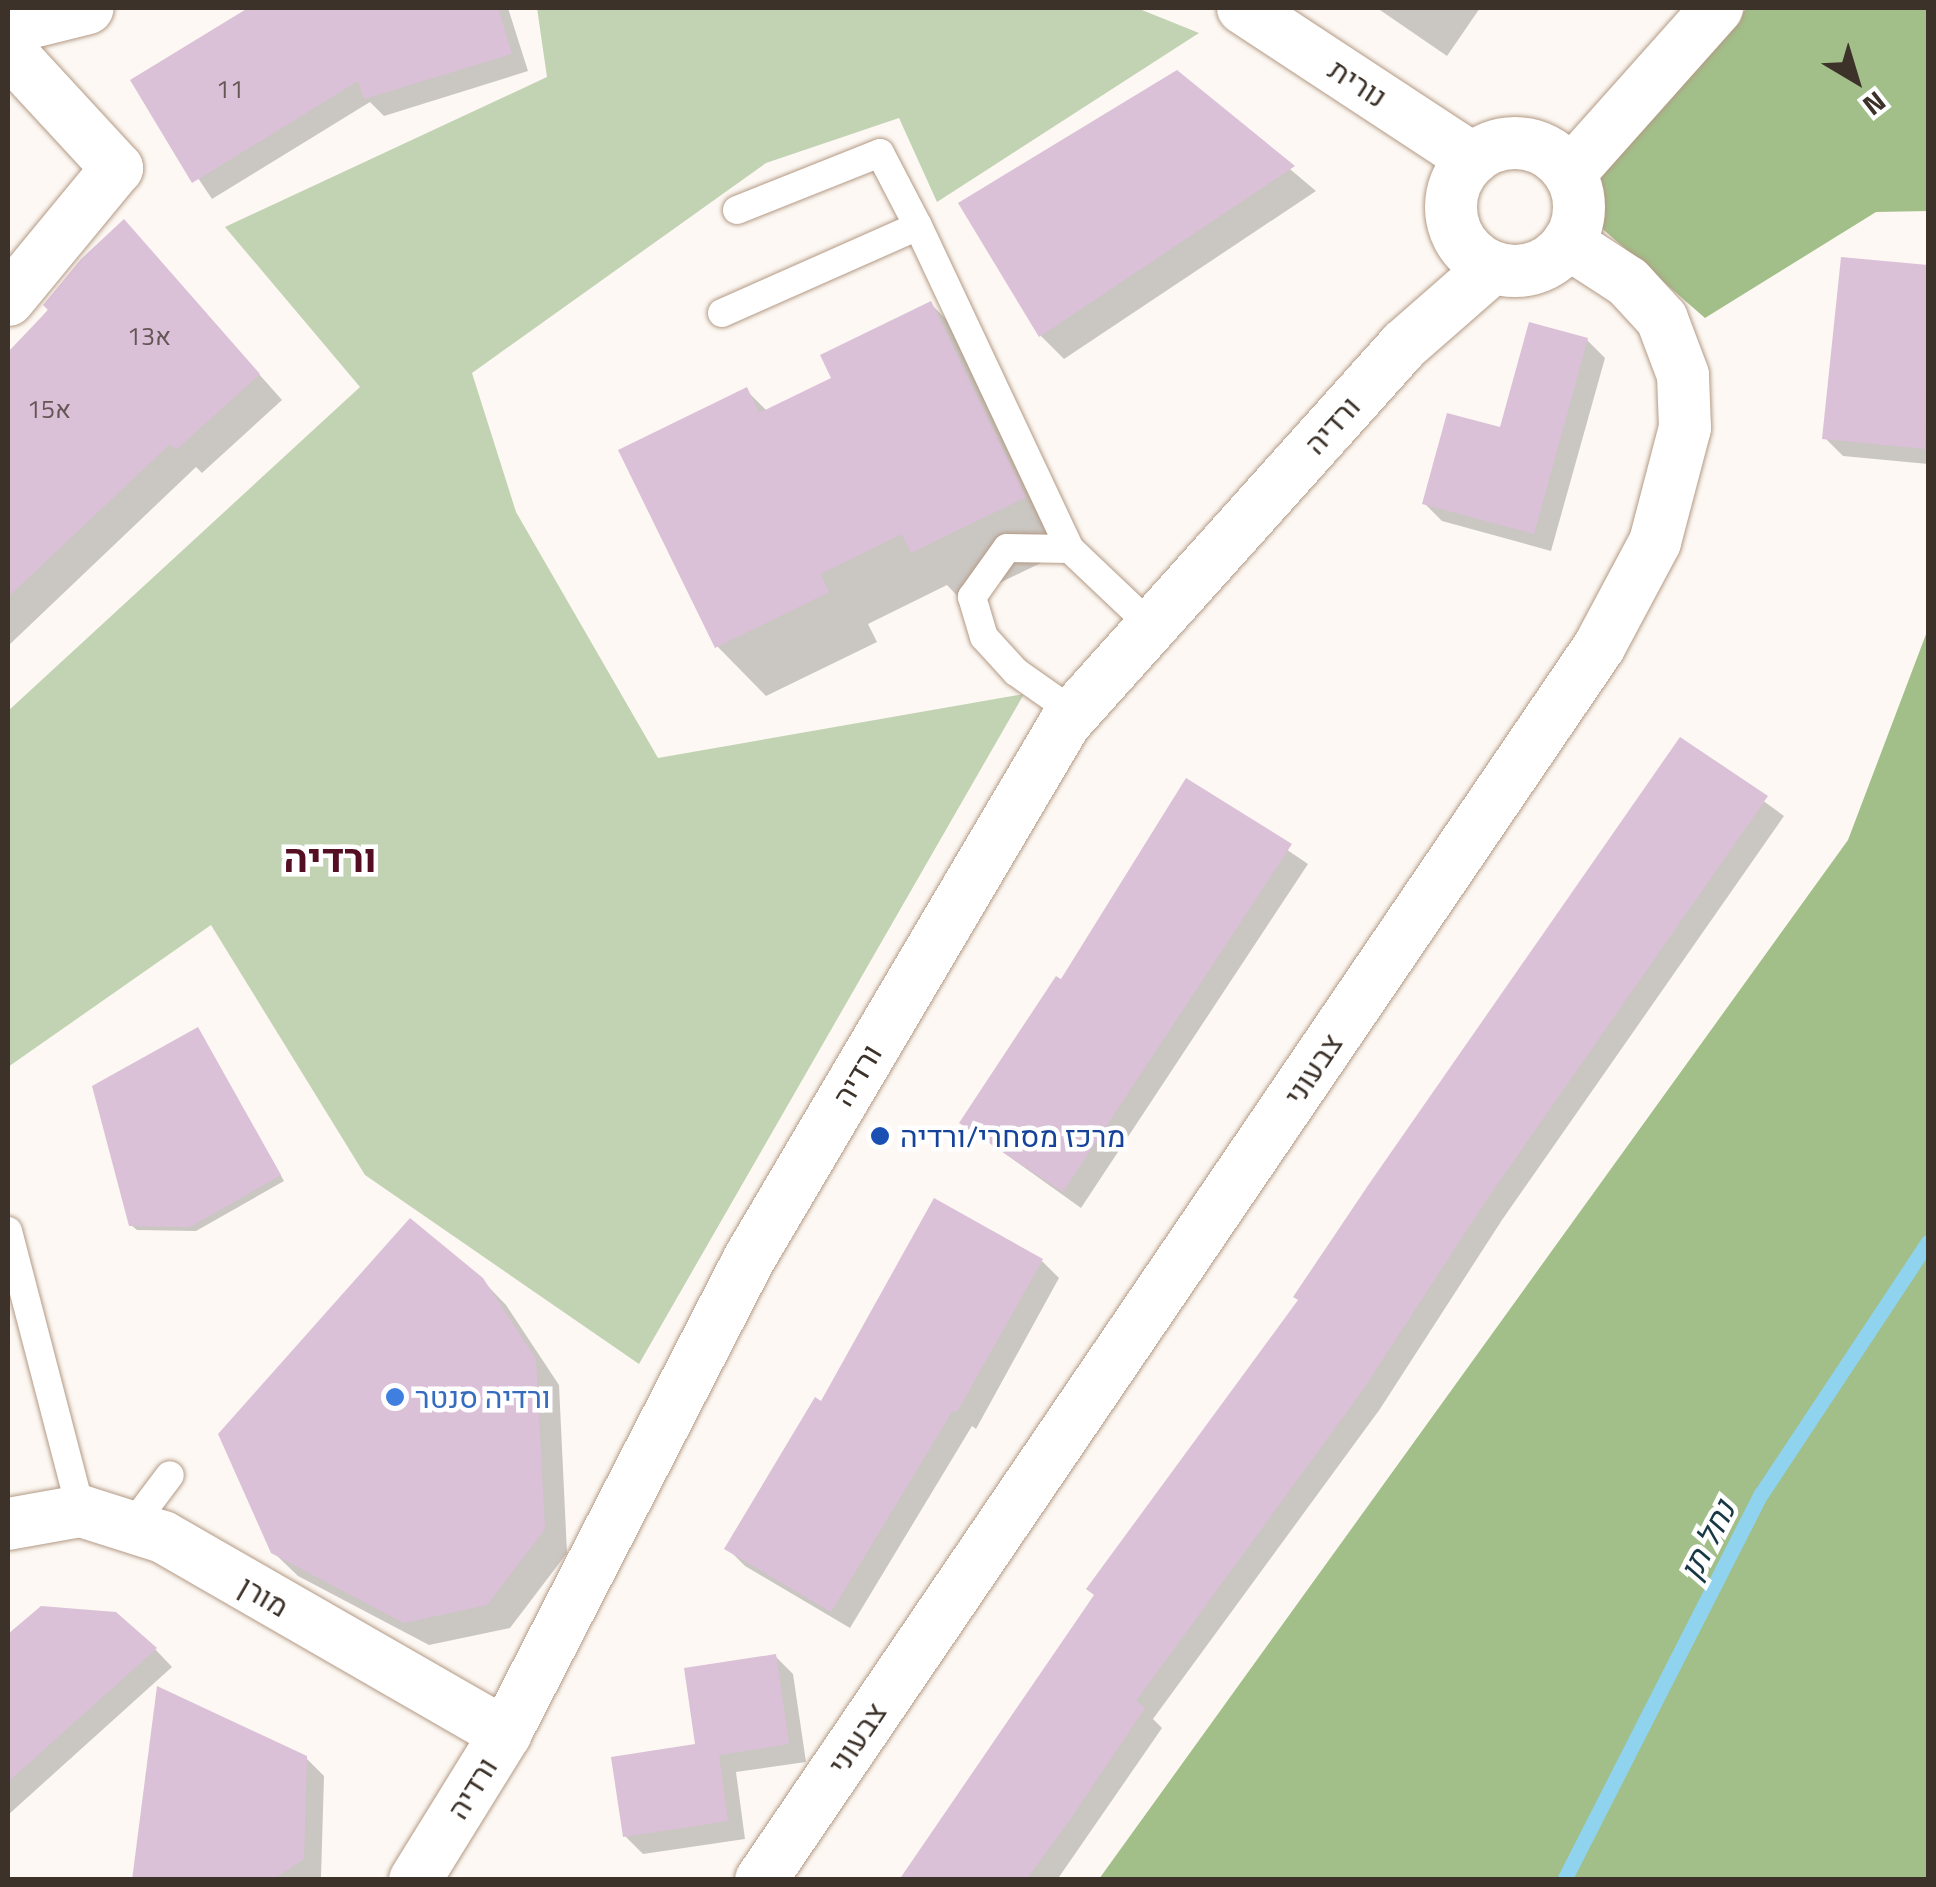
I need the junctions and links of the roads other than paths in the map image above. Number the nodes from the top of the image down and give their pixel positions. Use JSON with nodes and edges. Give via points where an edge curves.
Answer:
{"nodes":[{"id":1,"x":88,"y":8,"type":"edge"},
{"id":2,"x":1243,"y":8,"type":"edge"},
{"id":3,"x":1669,"y":8,"type":"edge"},
{"id":4,"x":1716,"y":8,"type":"edge"},
{"id":5,"x":8,"y":28,"type":"edge"},
{"id":6,"x":8,"y":50,"type":"edge"},
{"id":7,"x":94,"y":142,"type":"junction"},
{"id":8,"x":1473,"y":159,"type":"junction"},
{"id":9,"x":1556,"y":161,"type":"junction"},
{"id":10,"x":737,"y":210,"type":"dead end"},
{"id":11,"x":918,"y":226,"type":"junction"},
{"id":12,"x":1568,"y":243,"type":"junction"},
{"id":13,"x":8,"y":247,"type":"edge"},
{"id":14,"x":1477,"y":254,"type":"junction"},
{"id":15,"x":8,"y":300,"type":"edge"},
{"id":16,"x":722,"y":312,"type":"dead end"},
{"id":17,"x":1070,"y":549,"type":"junction"},
{"id":18,"x":1151,"y":626,"type":"junction"},
{"id":19,"x":1073,"y":712,"type":"junction"},
{"id":20,"x":8,"y":1231,"type":"edge"},
{"id":21,"x":170,"y":1475,"type":"dead end"},
{"id":22,"x":81,"y":1512,"type":"junction"},
{"id":23,"x":8,"y":1524,"type":"edge"},
{"id":24,"x":130,"y":1528,"type":"junction"},
{"id":25,"x":505,"y":1734,"type":"junction"},
{"id":26,"x":416,"y":1880,"type":"edge"},
{"id":27,"x":761,"y":1880,"type":"edge"}],
"edges":[{"from":1,"to":5,"type":"street"},
{"from":2,"to":8,"type":"street","name":"נורית"},
{"from":3,"to":9,"type":"street"},
{"from":4,"to":9,"type":"street"},
{"from":6,"to":7,"type":"street"},
{"from":7,"to":13,"type":"street"},
{"from":7,"to":15,"type":"street","via":[[117,168]]},
{"from":8,"to":9,"type":"street","via":[[1507,144]]},
{"from":8,"to":14,"type":"street","via":[[1452,198]]},
{"from":9,"to":12,"type":"street","via":[[1580,208]]},
{"from":10,"to":11,"type":"lane","via":[[880,153]]},
{"from":11,"to":16,"type":"lane"},
{"from":11,"to":17,"type":"lane"},
{"from":12,"to":14,"type":"street","via":[[1534,268]]},
{"from":12,"to":27,"type":"street","name":"צבעוני","via":[[1628,282],[1662,319],[1683,375],[1686,428],[1655,542],[1599,647]]},
{"from":14,"to":18,"type":"street","name":"ורדיה","via":[[1404,345]]},
{"from":17,"to":18,"type":"lane"},
{"from":17,"to":19,"type":"lane","via":[[1008,548],[972,597],[984,637],[1016,672]]},
{"from":18,"to":19,"type":"street","name":"ורדיה"},
{"from":19,"to":25,"type":"street","name":"ורדיה","via":[[749,1259]]},
{"from":20,"to":22,"type":"lane"},
{"from":21,"to":24,"type":"lane"},
{"from":22,"to":23,"type":"street","name":"מורן"},
{"from":22,"to":24,"type":"street","name":"מורן"},
{"from":24,"to":25,"type":"street","name":"מורן","via":[[163,1538]]},
{"from":25,"to":26,"type":"street","name":"ורדיה"}]}
